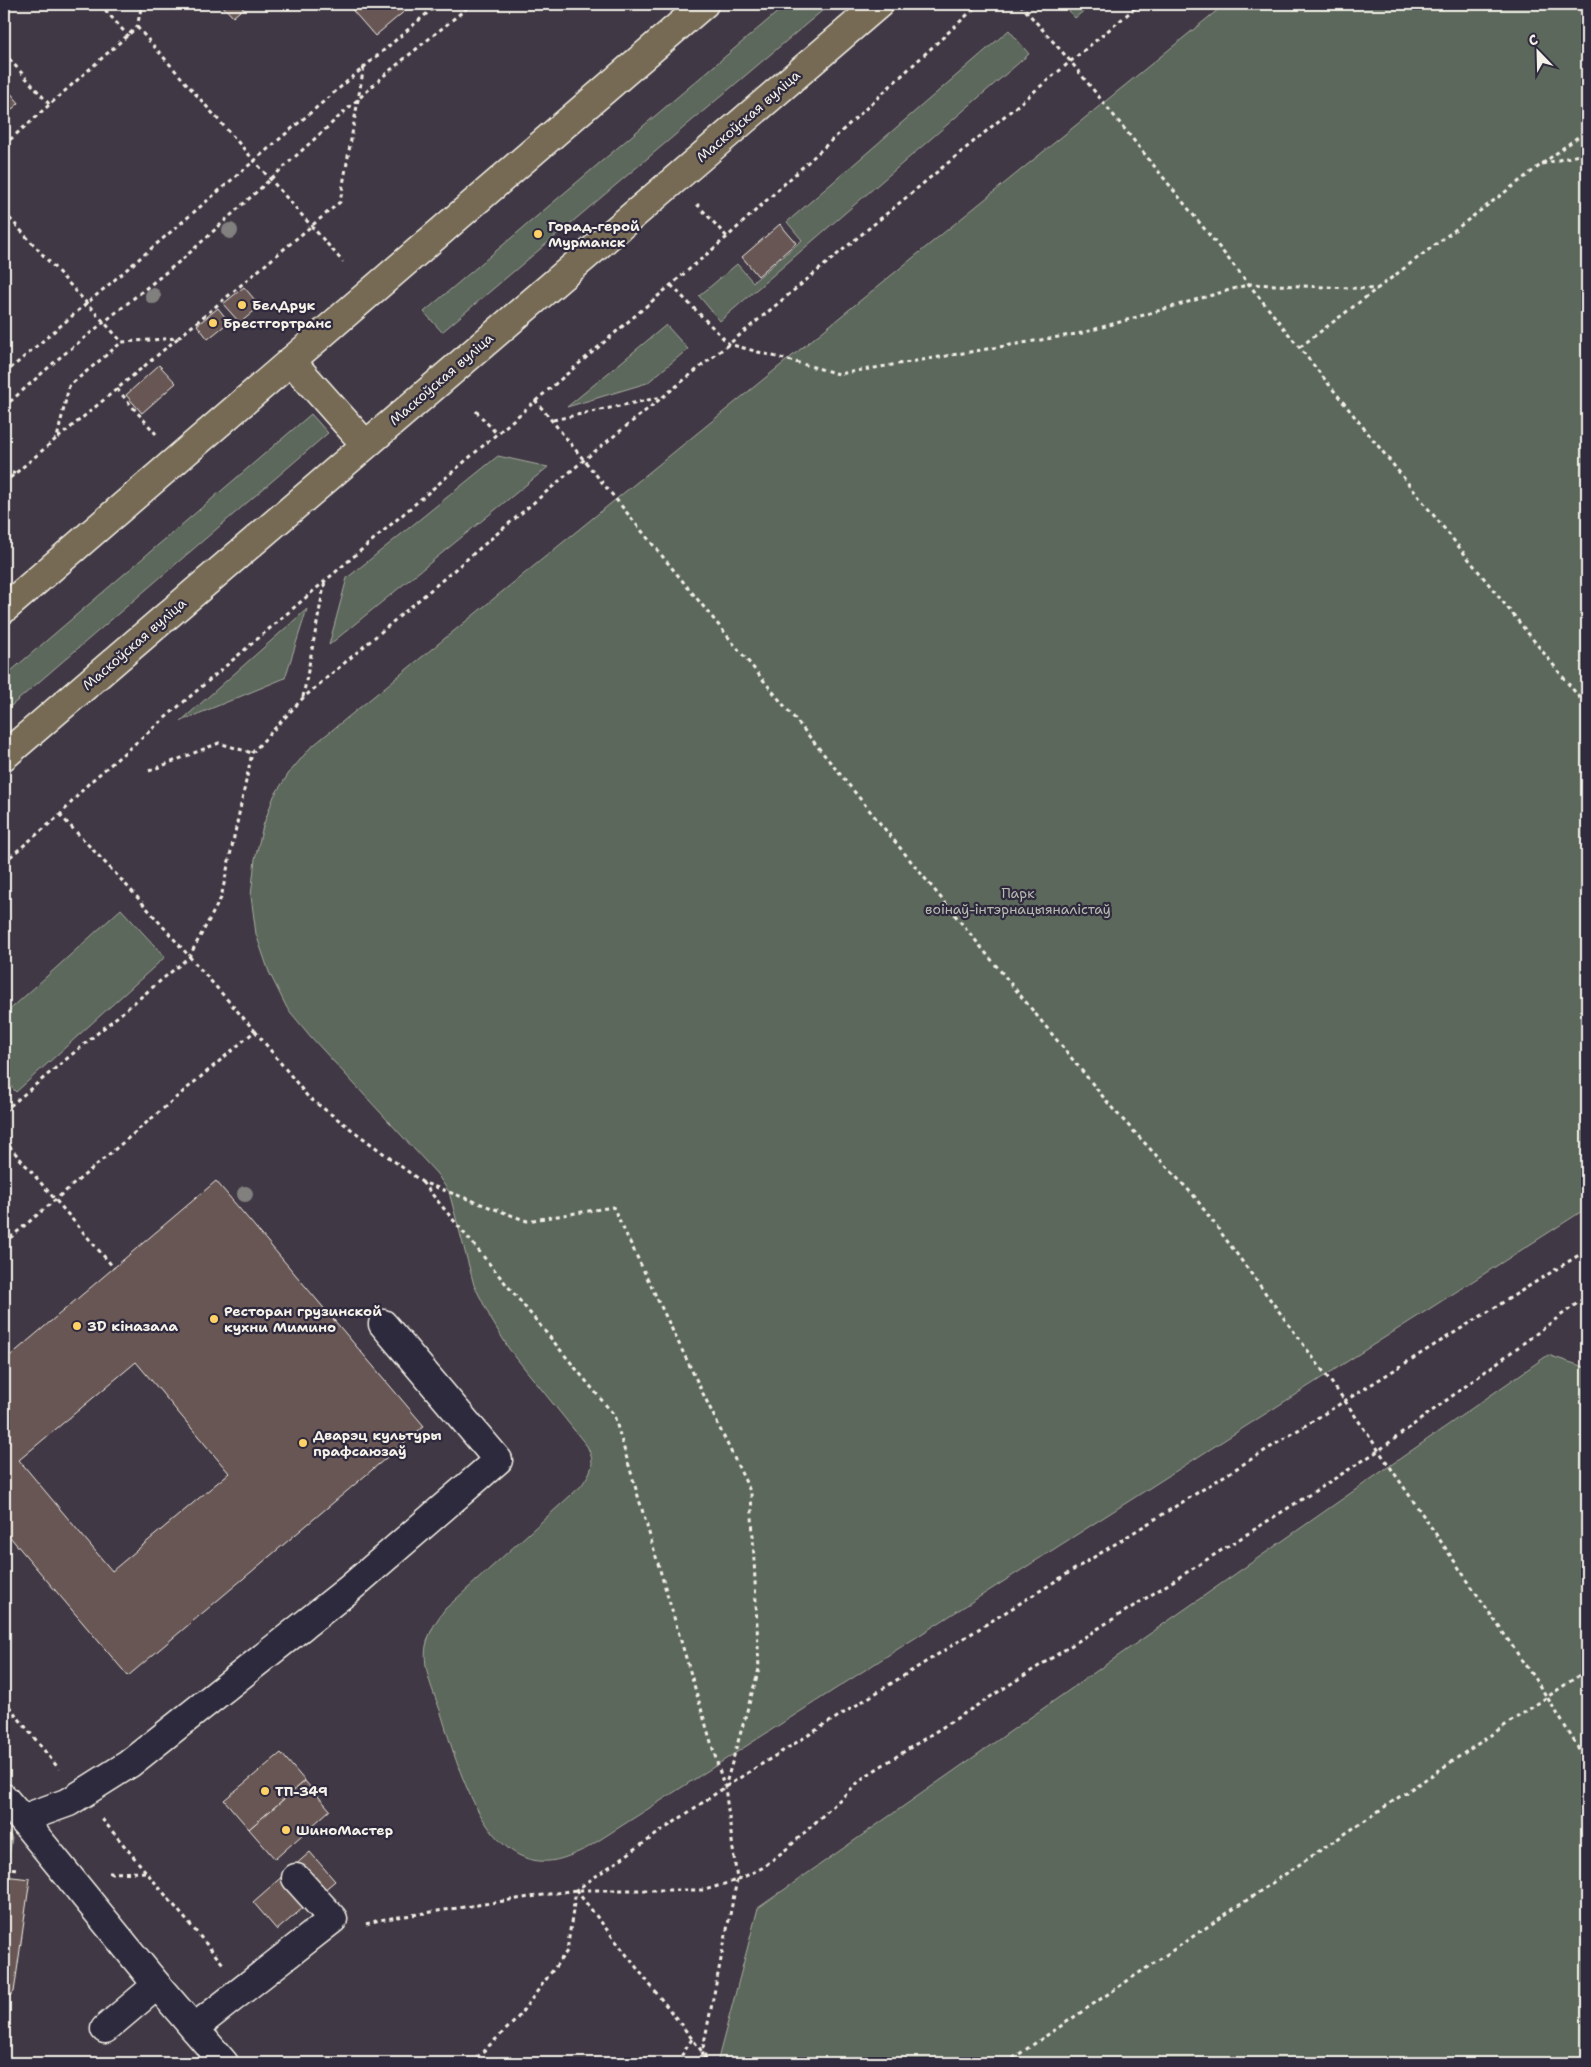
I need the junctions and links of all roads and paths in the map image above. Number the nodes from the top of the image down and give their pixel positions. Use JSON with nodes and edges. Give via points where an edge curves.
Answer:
{"nodes":[{"id":1,"x":100,"y":4,"type":"edge"},
{"id":2,"x":142,"y":4,"type":"edge"},
{"id":3,"x":438,"y":4,"type":"edge"},
{"id":4,"x":472,"y":4,"type":"edge"},
{"id":5,"x":704,"y":4,"type":"edge"},
{"id":6,"x":879,"y":4,"type":"edge"},
{"id":7,"x":979,"y":4,"type":"edge"},
{"id":8,"x":1020,"y":4,"type":"edge"},
{"id":9,"x":1140,"y":4,"type":"edge"},
{"id":10,"x":137,"y":27,"type":"junction"},
{"id":11,"x":128,"y":36,"type":"junction"},
{"id":12,"x":4,"y":52,"type":"edge"},
{"id":13,"x":1070,"y":62,"type":"junction"},
{"id":14,"x":364,"y":66,"type":"junction"},
{"id":15,"x":359,"y":98,"type":"junction"},
{"id":16,"x":50,"y":105,"type":"junction"},
{"id":17,"x":1587,"y":130,"type":"edge"},
{"id":18,"x":4,"y":145,"type":"edge"},
{"id":19,"x":1587,"y":153,"type":"edge"},
{"id":20,"x":254,"y":159,"type":"junction"},
{"id":21,"x":1539,"y":165,"type":"junction"},
{"id":22,"x":271,"y":179,"type":"junction"},
{"id":23,"x":674,"y":179,"type":"junction"},
{"id":24,"x":4,"y":212,"type":"edge"},
{"id":25,"x":312,"y":226,"type":"junction"},
{"id":26,"x":727,"y":237,"type":"junction"},
{"id":27,"x":343,"y":262,"type":"dead end"},
{"id":28,"x":1250,"y":284,"type":"junction"},
{"id":29,"x":671,"y":285,"type":"junction"},
{"id":30,"x":1377,"y":289,"type":"junction"},
{"id":31,"x":87,"y":302,"type":"junction"},
{"id":32,"x":104,"y":322,"type":"junction"},
{"id":33,"x":178,"y":338,"type":"junction"},
{"id":34,"x":122,"y":342,"type":"junction"},
{"id":35,"x":729,"y":344,"type":"junction"},
{"id":36,"x":1300,"y":347,"type":"junction"},
{"id":37,"x":291,"y":361,"type":"junction"},
{"id":38,"x":4,"y":374,"type":"edge"},
{"id":39,"x":117,"y":389,"type":"junction"},
{"id":40,"x":663,"y":396,"type":"junction"},
{"id":41,"x":535,"y":400,"type":"junction"},
{"id":42,"x":4,"y":407,"type":"edge"},
{"id":43,"x":476,"y":411,"type":"dead end"},
{"id":44,"x":553,"y":420,"type":"junction"},
{"id":45,"x":496,"y":434,"type":"junction"},
{"id":46,"x":57,"y":438,"type":"junction"},
{"id":47,"x":365,"y":444,"type":"junction"},
{"id":48,"x":177,"y":459,"type":"junction"},
{"id":49,"x":584,"y":460,"type":"junction"},
{"id":50,"x":4,"y":473,"type":"edge"},
{"id":51,"x":16,"y":473,"type":"junction"},
{"id":52,"x":4,"y":483,"type":"edge"},
{"id":53,"x":326,"y":580,"type":"junction"},
{"id":54,"x":4,"y":609,"type":"edge"},
{"id":55,"x":303,"y":698,"type":"junction"},
{"id":56,"x":1587,"y":706,"type":"edge"},
{"id":57,"x":252,"y":753,"type":"junction"},
{"id":58,"x":4,"y":756,"type":"edge"},
{"id":59,"x":149,"y":771,"type":"dead end"},
{"id":60,"x":60,"y":815,"type":"junction"},
{"id":61,"x":4,"y":862,"type":"edge"},
{"id":62,"x":189,"y":957,"type":"junction"},
{"id":63,"x":255,"y":1031,"type":"junction"},
{"id":64,"x":4,"y":1111,"type":"edge"},
{"id":65,"x":4,"y":1140,"type":"edge"},
{"id":66,"x":422,"y":1182,"type":"junction"},
{"id":67,"x":55,"y":1198,"type":"junction"},
{"id":68,"x":4,"y":1242,"type":"edge"},
{"id":69,"x":1587,"y":1250,"type":"edge"},
{"id":70,"x":114,"y":1268,"type":"dead end"},
{"id":71,"x":1587,"y":1296,"type":"edge"},
{"id":72,"x":383,"y":1324,"type":"dead end"},
{"id":73,"x":1345,"y":1402,"type":"junction"},
{"id":74,"x":1378,"y":1451,"type":"junction"},
{"id":75,"x":1587,"y":1670,"type":"edge"},
{"id":76,"x":1547,"y":1697,"type":"junction"},
{"id":77,"x":4,"y":1700,"type":"edge"},
{"id":78,"x":53,"y":1761,"type":"dead end"},
{"id":79,"x":1587,"y":1762,"type":"edge"},
{"id":80,"x":724,"y":1787,"type":"junction"},
{"id":81,"x":4,"y":1798,"type":"edge"},
{"id":82,"x":22,"y":1819,"type":"junction"},
{"id":83,"x":4,"y":1868,"type":"edge"},
{"id":84,"x":16,"y":1869,"type":"dead end"},
{"id":85,"x":147,"y":1872,"type":"dead end"},
{"id":86,"x":296,"y":1878,"type":"dead end"},
{"id":87,"x":737,"y":1880,"type":"junction"},
{"id":88,"x":576,"y":1890,"type":"junction"},
{"id":89,"x":379,"y":1920,"type":"dead end"},
{"id":90,"x":225,"y":1965,"type":"dead end"},
{"id":91,"x":157,"y":1985,"type":"junction"},
{"id":92,"x":105,"y":2028,"type":"dead end"},
{"id":93,"x":194,"y":2028,"type":"junction"},
{"id":94,"x":692,"y":2039,"type":"junction"},
{"id":95,"x":703,"y":2053,"type":"junction"},
{"id":96,"x":224,"y":2063,"type":"edge"},
{"id":97,"x":472,"y":2063,"type":"edge"},
{"id":98,"x":677,"y":2063,"type":"edge"},
{"id":99,"x":700,"y":2063,"type":"edge"},
{"id":100,"x":706,"y":2063,"type":"edge"},
{"id":101,"x":711,"y":2063,"type":"edge"},
{"id":102,"x":1006,"y":2063,"type":"edge"}],
"edges":[{"from":1,"to":11,"type":"path"},
{"from":2,"to":10,"type":"path"},
{"from":3,"to":14,"type":"path"},
{"from":4,"to":15,"type":"path"},
{"from":5,"to":37,"type":"highway"},
{"from":6,"to":23,"type":"highway","name":"Маскоўская вуліца"},
{"from":7,"to":26,"type":"path"},
{"from":8,"to":13,"type":"path"},
{"from":9,"to":13,"type":"path"},
{"from":10,"to":11,"type":"path"},
{"from":10,"to":20,"type":"path"},
{"from":11,"to":16,"type":"path"},
{"from":12,"to":16,"type":"path"},
{"from":13,"to":28,"type":"path"},
{"from":13,"to":35,"type":"path"},
{"from":14,"to":15,"type":"path"},
{"from":14,"to":20,"type":"path"},
{"from":15,"to":22,"type":"path"},
{"from":15,"to":25,"type":"path","via":[[340,202]]},
{"from":16,"to":18,"type":"path"},
{"from":17,"to":21,"type":"path"},
{"from":19,"to":21,"type":"path"},
{"from":20,"to":22,"type":"path"},
{"from":20,"to":31,"type":"path"},
{"from":21,"to":30,"type":"path"},
{"from":22,"to":25,"type":"path"},
{"from":22,"to":32,"type":"path","via":[[185,257]]},
{"from":23,"to":26,"type":"path"},
{"from":23,"to":47,"type":"highway","name":"Маскоўская вуліца"},
{"from":24,"to":31,"type":"path"},
{"from":25,"to":27,"type":"path"},
{"from":25,"to":33,"type":"path"},
{"from":26,"to":29,"type":"path"},
{"from":28,"to":30,"type":"path"},
{"from":28,"to":35,"type":"path","via":[[1082,333],[839,374]]},
{"from":28,"to":36,"type":"path"},
{"from":29,"to":35,"type":"path"},
{"from":29,"to":41,"type":"path"},
{"from":30,"to":36,"type":"path"},
{"from":31,"to":32,"type":"path"},
{"from":31,"to":38,"type":"path"},
{"from":32,"to":34,"type":"path"},
{"from":32,"to":42,"type":"path"},
{"from":33,"to":34,"type":"path"},
{"from":33,"to":39,"type":"path"},
{"from":34,"to":46,"type":"path","via":[[69,386]]},
{"from":35,"to":40,"type":"path"},
{"from":36,"to":56,"type":"path"},
{"from":37,"to":47,"type":"highway"},
{"from":37,"to":48,"type":"highway"},
{"from":39,"to":46,"type":"path"},
{"from":39,"to":48,"type":"path"},
{"from":40,"to":44,"type":"path"},
{"from":40,"to":49,"type":"path"},
{"from":41,"to":44,"type":"path"},
{"from":41,"to":45,"type":"path"},
{"from":43,"to":45,"type":"path"},
{"from":44,"to":49,"type":"path"},
{"from":45,"to":53,"type":"path"},
{"from":46,"to":51,"type":"path"},
{"from":47,"to":58,"type":"highway","name":"Маскоўская вуліца"},
{"from":48,"to":54,"type":"highway"},
{"from":49,"to":55,"type":"path"},
{"from":49,"to":73,"type":"path","via":[[1113,1109],[1194,1196]]},
{"from":50,"to":51,"type":"path"},
{"from":51,"to":52,"type":"path"},
{"from":53,"to":55,"type":"path"},
{"from":53,"to":60,"type":"path","via":[[89,782]]},
{"from":55,"to":57,"type":"path"},
{"from":57,"to":59,"type":"path","via":[[219,743]]},
{"from":57,"to":62,"type":"path","via":[[221,898]]},
{"from":60,"to":61,"type":"path"},
{"from":60,"to":62,"type":"path"},
{"from":62,"to":63,"type":"path"},
{"from":62,"to":64,"type":"path"},
{"from":63,"to":66,"type":"path","via":[[308,1097]]},
{"from":63,"to":67,"type":"path"},
{"from":65,"to":67,"type":"path"},
{"from":66,"to":80,"type":"path","via":[[614,1415]]},
{"from":66,"to":80,"type":"path","via":[[527,1221],[613,1207],[751,1493],[758,1669]]},
{"from":67,"to":68,"type":"path"},
{"from":67,"to":70,"type":"path"},
{"from":69,"to":73,"type":"path"},
{"from":71,"to":74,"type":"path"},
{"from":72,"to":82,"type":"lane","via":[[498,1460],[348,1590],[129,1764],[69,1802]]},
{"from":73,"to":74,"type":"path"},
{"from":73,"to":80,"type":"path"},
{"from":74,"to":76,"type":"path"},
{"from":74,"to":87,"type":"path","via":[[864,1777],[789,1847],[762,1868]]},
{"from":75,"to":76,"type":"path"},
{"from":76,"to":79,"type":"path"},
{"from":76,"to":102,"type":"path"},
{"from":77,"to":78,"type":"path"},
{"from":80,"to":87,"type":"path"},
{"from":80,"to":88,"type":"path"},
{"from":81,"to":82,"type":"lane"},
{"from":82,"to":91,"type":"lane"},
{"from":83,"to":84,"type":"path"},
{"from":85,"to":90,"type":"path"},
{"from":86,"to":93,"type":"lane","via":[[333,1919]]},
{"from":87,"to":88,"type":"path","via":[[705,1890]]},
{"from":87,"to":95,"type":"path"},
{"from":88,"to":89,"type":"path"},
{"from":88,"to":94,"type":"path"},
{"from":88,"to":97,"type":"path","via":[[567,1951],[516,2020]]},
{"from":91,"to":92,"type":"lane"},
{"from":91,"to":93,"type":"lane"},
{"from":93,"to":96,"type":"lane"},
{"from":94,"to":95,"type":"path"},
{"from":94,"to":98,"type":"path"},
{"from":95,"to":99,"type":"path"},
{"from":95,"to":100,"type":"path"},
{"from":95,"to":101,"type":"path"}]}
